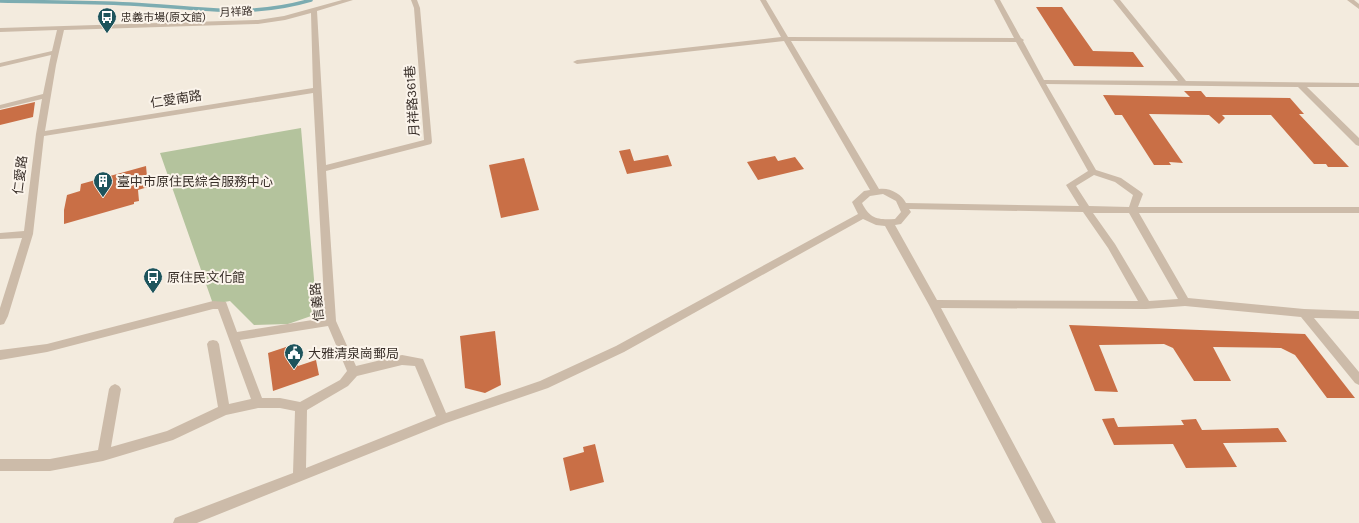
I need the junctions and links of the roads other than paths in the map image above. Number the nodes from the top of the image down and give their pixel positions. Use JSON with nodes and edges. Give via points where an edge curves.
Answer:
{"nodes":[{"id":1,"x":350,"y":0,"type":"edge"},
{"id":2,"x":414,"y":0,"type":"edge"},
{"id":3,"x":763,"y":0,"type":"edge"},
{"id":4,"x":997,"y":0,"type":"edge"},
{"id":5,"x":1116,"y":0,"type":"edge"},
{"id":6,"x":1350,"y":0,"type":"edge"},
{"id":7,"x":1359,"y":7,"type":"edge"},
{"id":8,"x":314,"y":11,"type":"junction"},
{"id":9,"x":61,"y":29,"type":"junction"},
{"id":10,"x":0,"y":30,"type":"edge"},
{"id":11,"x":785,"y":39,"type":"junction"},
{"id":12,"x":1020,"y":40,"type":"junction"},
{"id":13,"x":55,"y":52,"type":"junction"},
{"id":14,"x":578,"y":62,"type":"dead end"},
{"id":15,"x":0,"y":65,"type":"edge"},
{"id":16,"x":1041,"y":82,"type":"junction"},
{"id":17,"x":1184,"y":83,"type":"junction"},
{"id":18,"x":1301,"y":85,"type":"junction"},
{"id":19,"x":1359,"y":85,"type":"edge"},
{"id":20,"x":317,"y":90,"type":"junction"},
{"id":21,"x":46,"y":96,"type":"junction"},
{"id":22,"x":0,"y":107,"type":"edge"},
{"id":23,"x":40,"y":134,"type":"junction"},
{"id":24,"x":1359,"y":143,"type":"edge"},
{"id":25,"x":323,"y":169,"type":"junction"},
{"id":26,"x":1094,"y":172,"type":"junction"},
{"id":27,"x":876,"y":192,"type":"junction"},
{"id":28,"x":904,"y":206,"type":"junction"},
{"id":29,"x":1085,"y":208,"type":"junction"},
{"id":30,"x":1132,"y":210,"type":"junction"},
{"id":31,"x":1359,"y":210,"type":"edge"},
{"id":32,"x":862,"y":215,"type":"junction"},
{"id":33,"x":888,"y":222,"type":"junction"},
{"id":34,"x":28,"y":234,"type":"junction"},
{"id":35,"x":0,"y":236,"type":"edge"},
{"id":36,"x":1185,"y":302,"type":"junction"},
{"id":37,"x":934,"y":304,"type":"junction"},
{"id":38,"x":1146,"y":305,"type":"junction"},
{"id":39,"x":1304,"y":313,"type":"junction"},
{"id":40,"x":1359,"y":315,"type":"edge"},
{"id":41,"x":331,"y":320,"type":"junction"},
{"id":42,"x":0,"y":321,"type":"edge"},
{"id":43,"x":233,"y":337,"type":"junction"},
{"id":44,"x":213,"y":344,"type":"dead end"},
{"id":45,"x":0,"y":355,"type":"edge"},
{"id":46,"x":353,"y":372,"type":"junction"},
{"id":47,"x":1359,"y":380,"type":"edge"},
{"id":48,"x":115,"y":389,"type":"dead end"},
{"id":49,"x":258,"y":403,"type":"junction"},
{"id":50,"x":301,"y":407,"type":"junction"},
{"id":51,"x":224,"y":410,"type":"junction"},
{"id":52,"x":443,"y":419,"type":"junction"},
{"id":53,"x":103,"y":455,"type":"junction"},
{"id":54,"x":0,"y":465,"type":"edge"},
{"id":55,"x":299,"y":477,"type":"junction"},
{"id":56,"x":180,"y":523,"type":"edge"},
{"id":57,"x":1049,"y":523,"type":"edge"}],
"edges":[{"from":1,"to":8,"type":"street","name":"月祥路"},
{"from":2,"to":25,"type":"street","name":"月祥路361巷","via":[[417,8],[428,142]]},
{"from":3,"to":11,"type":"street"},
{"from":4,"to":12,"type":"street"},
{"from":5,"to":17,"type":"street"},
{"from":6,"to":7,"type":"street"},
{"from":8,"to":9,"type":"street","name":"月祥路","via":[[258,22]]},
{"from":8,"to":20,"type":"street","name":"信義路"},
{"from":9,"to":10,"type":"street","name":"月祥路"},
{"from":9,"to":13,"type":"street","name":"仁愛路"},
{"from":11,"to":12,"type":"street"},
{"from":11,"to":14,"type":"street"},
{"from":11,"to":27,"type":"street"},
{"from":12,"to":16,"type":"street"},
{"from":13,"to":15,"type":"street"},
{"from":13,"to":21,"type":"street","name":"仁愛路"},
{"from":16,"to":17,"type":"street"},
{"from":16,"to":26,"type":"street"},
{"from":17,"to":18,"type":"street"},
{"from":18,"to":19,"type":"street"},
{"from":18,"to":24,"type":"street"},
{"from":20,"to":23,"type":"street","name":"仁愛南路"},
{"from":20,"to":25,"type":"street","name":"信義路"},
{"from":21,"to":22,"type":"street"},
{"from":21,"to":23,"type":"street","name":"仁愛路"},
{"from":23,"to":34,"type":"street","name":"仁愛路"},
{"from":25,"to":41,"type":"street","name":"信義路"},
{"from":26,"to":29,"type":"street","via":[[1071,185]]},
{"from":26,"to":30,"type":"street","via":[[1118,180],[1138,194]]},
{"from":27,"to":28,"type":"street","via":[[884,191],[900,199]]},
{"from":27,"to":32,"type":"street","via":[[867,193],[857,202]]},
{"from":28,"to":29,"type":"street"},
{"from":28,"to":33,"type":"street","via":[[906,212],[898,222]]},
{"from":29,"to":30,"type":"street"},
{"from":29,"to":38,"type":"street","via":[[1112,246]]},
{"from":30,"to":31,"type":"street"},
{"from":30,"to":36,"type":"street"},
{"from":32,"to":33,"type":"street","via":[[879,223]]},
{"from":32,"to":52,"type":"street","via":[[620,349],[544,385]]},
{"from":33,"to":37,"type":"street"},
{"from":34,"to":35,"type":"street"},
{"from":34,"to":42,"type":"street","name":"仁愛路"},
{"from":36,"to":38,"type":"street"},
{"from":36,"to":39,"type":"street"},
{"from":37,"to":38,"type":"street"},
{"from":37,"to":57,"type":"street"},
{"from":39,"to":40,"type":"street"},
{"from":39,"to":47,"type":"street"},
{"from":41,"to":43,"type":"street"},
{"from":41,"to":46,"type":"street","name":"信義路"},
{"from":43,"to":45,"type":"street","via":[[222,305],[213,305],[47,348]]},
{"from":43,"to":49,"type":"street"},
{"from":44,"to":51,"type":"street"},
{"from":46,"to":50,"type":"street","via":[[344,383]]},
{"from":46,"to":52,"type":"street","via":[[402,360],[420,362]]},
{"from":48,"to":53,"type":"street"},
{"from":49,"to":50,"type":"street","via":[[280,403]]},
{"from":49,"to":51,"type":"street"},
{"from":50,"to":55,"type":"street"},
{"from":51,"to":53,"type":"street","via":[[169,436]]},
{"from":52,"to":55,"type":"street"},
{"from":53,"to":54,"type":"street","via":[[50,465]]},
{"from":55,"to":56,"type":"street"}]}
